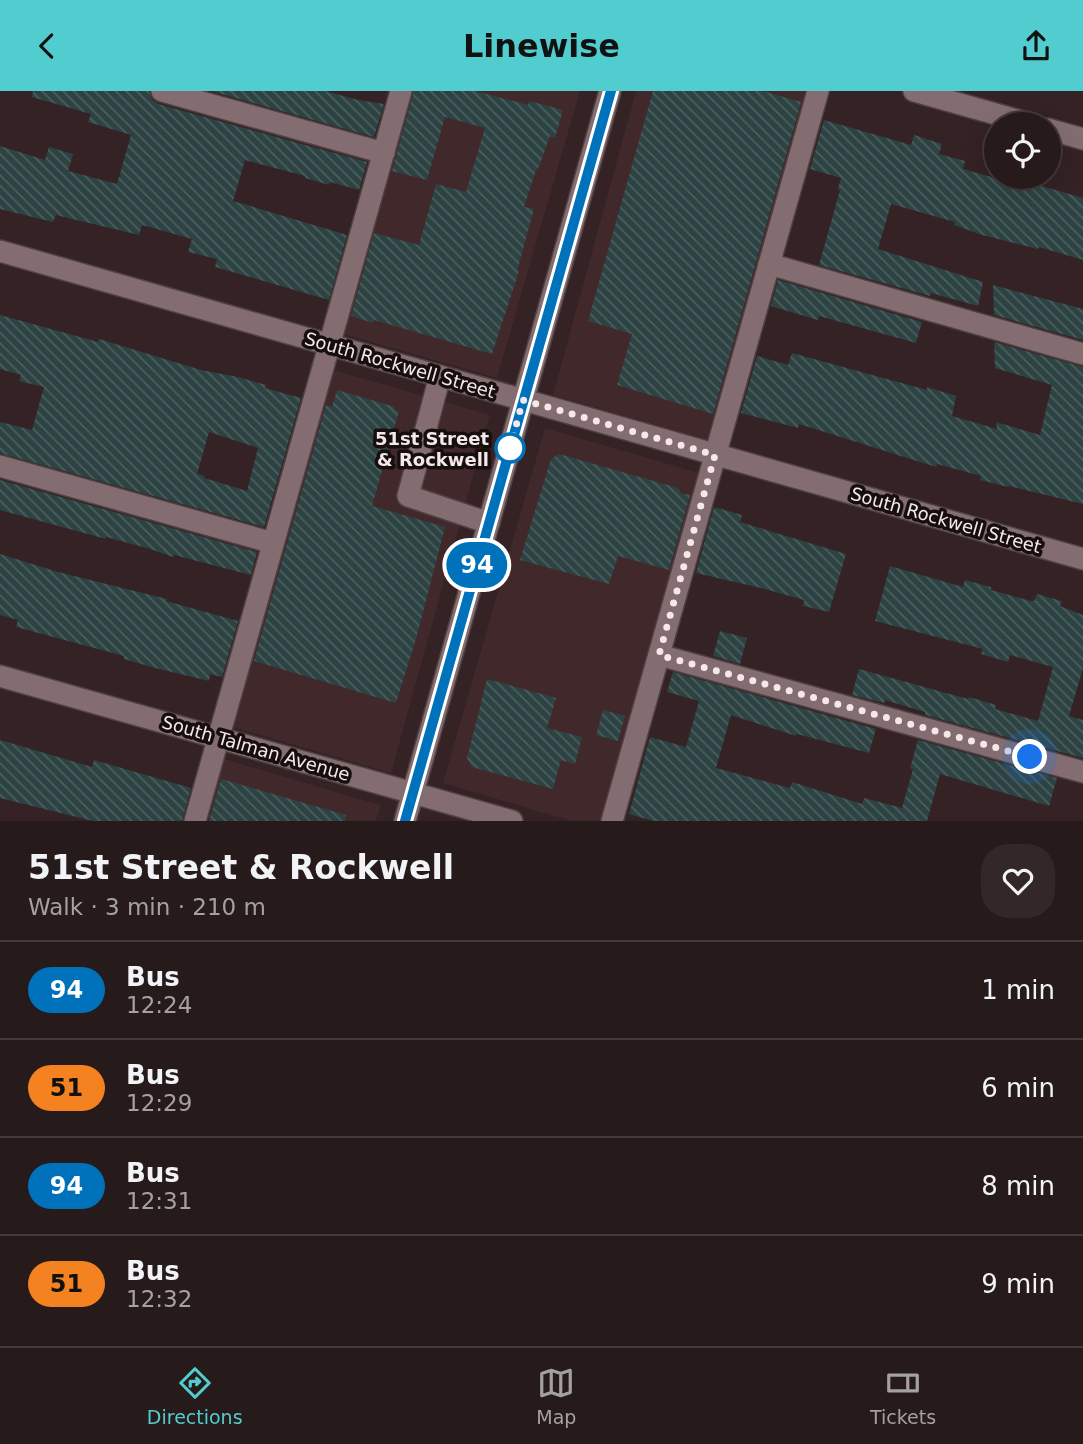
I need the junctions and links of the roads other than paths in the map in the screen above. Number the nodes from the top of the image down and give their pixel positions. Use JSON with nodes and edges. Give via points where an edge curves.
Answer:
{"nodes":[{"id":1,"x":162,"y":91,"type":"edge"},
{"id":2,"x":401,"y":91,"type":"edge"},
{"id":3,"x":611,"y":91,"type":"edge"},
{"id":4,"x":818,"y":91,"type":"edge"},
{"id":5,"x":914,"y":91,"type":"edge"},
{"id":6,"x":988,"y":112,"type":"edge"},
{"id":7,"x":1061,"y":133,"type":"edge"},
{"id":8,"x":1083,"y":139,"type":"edge"},
{"id":9,"x":384,"y":153,"type":"junction"},
{"id":10,"x":0,"y":251,"type":"edge"},
{"id":11,"x":769,"y":264,"type":"junction"},
{"id":12,"x":329,"y":345,"type":"junction"},
{"id":13,"x":1083,"y":354,"type":"edge"},
{"id":14,"x":440,"y":376,"type":"junction"},
{"id":15,"x":523,"y":400,"type":"junction"},
{"id":16,"x":715,"y":455,"type":"junction"},
{"id":17,"x":0,"y":466,"type":"edge"},
{"id":18,"x":489,"y":523,"type":"junction"},
{"id":19,"x":273,"y":543,"type":"junction"},
{"id":20,"x":1083,"y":559,"type":"edge"},
{"id":21,"x":659,"y":655,"type":"junction"},
{"id":22,"x":0,"y":676,"type":"edge"},
{"id":23,"x":219,"y":738,"type":"junction"},
{"id":24,"x":1083,"y":772,"type":"edge"},
{"id":25,"x":413,"y":793,"type":"junction"},
{"id":26,"x":195,"y":821,"type":"edge"},
{"id":27,"x":405,"y":821,"type":"edge"},
{"id":28,"x":512,"y":821,"type":"edge"},
{"id":29,"x":612,"y":821,"type":"edge"}],
"edges":[{"from":1,"to":9,"type":"street"},
{"from":2,"to":9,"type":"street"},
{"from":3,"to":15,"type":"street"},
{"from":4,"to":11,"type":"street"},
{"from":5,"to":6,"type":"street"},
{"from":7,"to":8,"type":"street"},
{"from":9,"to":12,"type":"street"},
{"from":10,"to":12,"type":"street","name":"South Rockwell Street"},
{"from":11,"to":13,"type":"street"},
{"from":11,"to":16,"type":"street"},
{"from":12,"to":14,"type":"street","name":"South Rockwell Street"},
{"from":12,"to":19,"type":"street"},
{"from":14,"to":15,"type":"street","name":"South Rockwell Street"},
{"from":14,"to":18,"type":"street","via":[[408,496]]},
{"from":15,"to":16,"type":"street","name":"South Rockwell Street"},
{"from":15,"to":18,"type":"street"},
{"from":16,"to":20,"type":"street","name":"South Rockwell Street"},
{"from":16,"to":21,"type":"street"},
{"from":17,"to":19,"type":"street"},
{"from":18,"to":25,"type":"street"},
{"from":19,"to":23,"type":"street"},
{"from":21,"to":24,"type":"street"},
{"from":21,"to":29,"type":"street"},
{"from":22,"to":23,"type":"street","name":"South Talman Avenue"},
{"from":23,"to":25,"type":"street","name":"South Talman Avenue"},
{"from":23,"to":26,"type":"street"},
{"from":25,"to":27,"type":"street"},
{"from":25,"to":28,"type":"street","name":"South Talman Avenue"}]}
